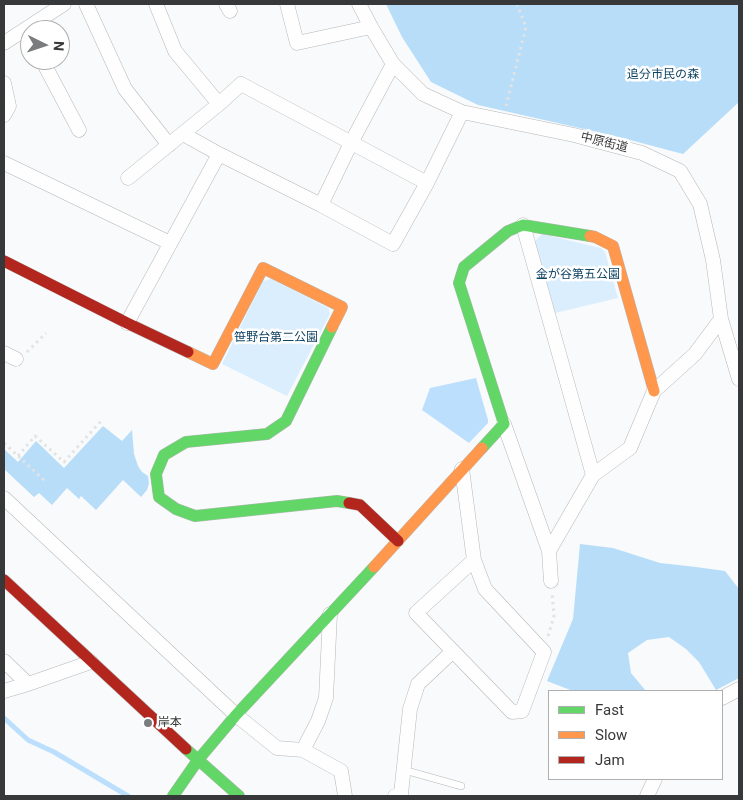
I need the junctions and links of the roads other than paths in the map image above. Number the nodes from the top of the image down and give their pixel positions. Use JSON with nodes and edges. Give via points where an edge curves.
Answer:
{"nodes":[{"id":1,"x":64,"y":4,"type":"edge"},
{"id":2,"x":86,"y":4,"type":"edge"},
{"id":3,"x":156,"y":4,"type":"edge"},
{"id":4,"x":287,"y":4,"type":"edge"},
{"id":5,"x":359,"y":4,"type":"edge"},
{"id":6,"x":44,"y":20,"type":"edge"},
{"id":7,"x":371,"y":27,"type":"junction"},
{"id":8,"x":20,"y":35,"type":"edge"},
{"id":9,"x":5,"y":38,"type":"edge"},
{"id":10,"x":393,"y":64,"type":"junction"},
{"id":11,"x":47,"y":70,"type":"edge"},
{"id":12,"x":4,"y":83,"type":"edge"},
{"id":13,"x":219,"y":104,"type":"junction"},
{"id":14,"x":462,"y":112,"type":"junction"},
{"id":15,"x":4,"y":115,"type":"edge"},
{"id":16,"x":79,"y":130,"type":"dead end"},
{"id":17,"x":183,"y":134,"type":"junction"},
{"id":18,"x":351,"y":143,"type":"junction"},
{"id":19,"x":169,"y":145,"type":"junction"},
{"id":20,"x":219,"y":154,"type":"junction"},
{"id":21,"x":4,"y":163,"type":"edge"},
{"id":22,"x":128,"y":178,"type":"dead end"},
{"id":23,"x":427,"y":183,"type":"junction"},
{"id":24,"x":321,"y":205,"type":"junction"},
{"id":25,"x":523,"y":226,"type":"junction"},
{"id":26,"x":170,"y":243,"type":"junction"},
{"id":27,"x":4,"y":261,"type":"edge"},
{"id":28,"x":721,"y":319,"type":"junction"},
{"id":29,"x":126,"y":323,"type":"junction"},
{"id":30,"x":739,"y":379,"type":"edge"},
{"id":31,"x":654,"y":391,"type":"junction"},
{"id":32,"x":504,"y":424,"type":"junction"},
{"id":33,"x":462,"y":470,"type":"junction"},
{"id":34,"x":593,"y":474,"type":"junction"},
{"id":35,"x":4,"y":498,"type":"edge"},
{"id":36,"x":398,"y":542,"type":"junction"},
{"id":37,"x":550,"y":551,"type":"junction"},
{"id":38,"x":474,"y":560,"type":"junction"},
{"id":39,"x":4,"y":580,"type":"edge"},
{"id":40,"x":551,"y":581,"type":"road end"},
{"id":41,"x":330,"y":614,"type":"junction"},
{"id":42,"x":453,"y":651,"type":"junction"},
{"id":43,"x":4,"y":661,"type":"edge"},
{"id":44,"x":91,"y":662,"type":"junction"},
{"id":45,"x":28,"y":684,"type":"junction"},
{"id":46,"x":739,"y":689,"type":"edge"},
{"id":47,"x":4,"y":691,"type":"edge"},
{"id":48,"x":723,"y":697,"type":"edge"},
{"id":49,"x":236,"y":715,"type":"junction"},
{"id":50,"x":302,"y":750,"type":"junction"},
{"id":51,"x":198,"y":760,"type":"junction"},
{"id":52,"x":404,"y":770,"type":"junction"},
{"id":53,"x":655,"y":780,"type":"edge"},
{"id":54,"x":461,"y":786,"type":"dead end"},
{"id":55,"x":173,"y":796,"type":"edge"},
{"id":56,"x":239,"y":796,"type":"edge"},
{"id":57,"x":345,"y":796,"type":"edge"},
{"id":58,"x":395,"y":796,"type":"edge"},
{"id":59,"x":647,"y":796,"type":"edge"}],
"edges":[{"from":1,"to":6,"type":"street"},
{"from":2,"to":19,"type":"street","via":[[126,89]]},
{"from":3,"to":13,"type":"street","via":[[175,52]]},
{"from":4,"to":7,"type":"street","via":[[297,43]]},
{"from":5,"to":7,"type":"street","name":"中原街道"},
{"from":7,"to":10,"type":"street","name":"中原街道"},
{"from":8,"to":9,"type":"street"},
{"from":10,"to":14,"type":"street","name":"中原街道","via":[[423,94]]},
{"from":10,"to":18,"type":"street"},
{"from":11,"to":16,"type":"street"},
{"from":12,"to":15,"type":"street","via":[[9,106]]},
{"from":13,"to":17,"type":"street"},
{"from":13,"to":18,"type":"street","via":[[242,84]]},
{"from":14,"to":23,"type":"street"},
{"from":14,"to":28,"type":"street","name":"中原街道","via":[[642,152],[680,171],[700,204],[713,260]]},
{"from":17,"to":19,"type":"street"},
{"from":17,"to":20,"type":"street"},
{"from":18,"to":23,"type":"street"},
{"from":18,"to":24,"type":"street"},
{"from":19,"to":22,"type":"street"},
{"from":20,"to":24,"type":"street"},
{"from":20,"to":26,"type":"street"},
{"from":21,"to":26,"type":"street"},
{"from":23,"to":24,"type":"street","via":[[393,244]]},
{"from":25,"to":31,"type":"street","via":[[595,237],[612,246]]},
{"from":25,"to":32,"type":"street","via":[[508,230],[464,268],[460,282]]},
{"from":25,"to":34,"type":"street"},
{"from":26,"to":29,"type":"street"},
{"from":27,"to":29,"type":"street"},
{"from":28,"to":30,"type":"street","name":"中原街道"},
{"from":28,"to":31,"type":"street","via":[[695,354]]},
{"from":29,"to":36,"type":"street","via":[[213,364],[263,268],[342,307],[286,421],[267,434],[186,442],[164,455],[156,474],[159,497],[176,510],[195,516],[337,501],[360,505]]},
{"from":31,"to":34,"type":"street","via":[[630,448]]},
{"from":32,"to":33,"type":"street"},
{"from":32,"to":37,"type":"street"},
{"from":33,"to":36,"type":"street"},
{"from":33,"to":38,"type":"street"},
{"from":34,"to":37,"type":"street"},
{"from":35,"to":49,"type":"street"},
{"from":36,"to":41,"type":"street"},
{"from":37,"to":40,"type":"street"},
{"from":38,"to":42,"type":"street","via":[[416,613]]},
{"from":38,"to":42,"type":"street","via":[[485,589],[544,652],[522,711],[512,712]]},
{"from":39,"to":44,"type":"street"},
{"from":41,"to":49,"type":"street"},
{"from":41,"to":50,"type":"street","via":[[326,698]]},
{"from":42,"to":52,"type":"street","via":[[418,684],[410,709]]},
{"from":43,"to":45,"type":"street"},
{"from":44,"to":45,"type":"street"},
{"from":44,"to":51,"type":"street"},
{"from":45,"to":47,"type":"street"},
{"from":46,"to":48,"type":"street"},
{"from":49,"to":50,"type":"street","via":[[277,748]]},
{"from":49,"to":51,"type":"street"},
{"from":50,"to":57,"type":"street","via":[[341,771]]},
{"from":51,"to":55,"type":"street"},
{"from":51,"to":56,"type":"street"},
{"from":52,"to":54,"type":"lane"},
{"from":52,"to":58,"type":"street","via":[[401,794]]},
{"from":53,"to":59,"type":"street"}]}
